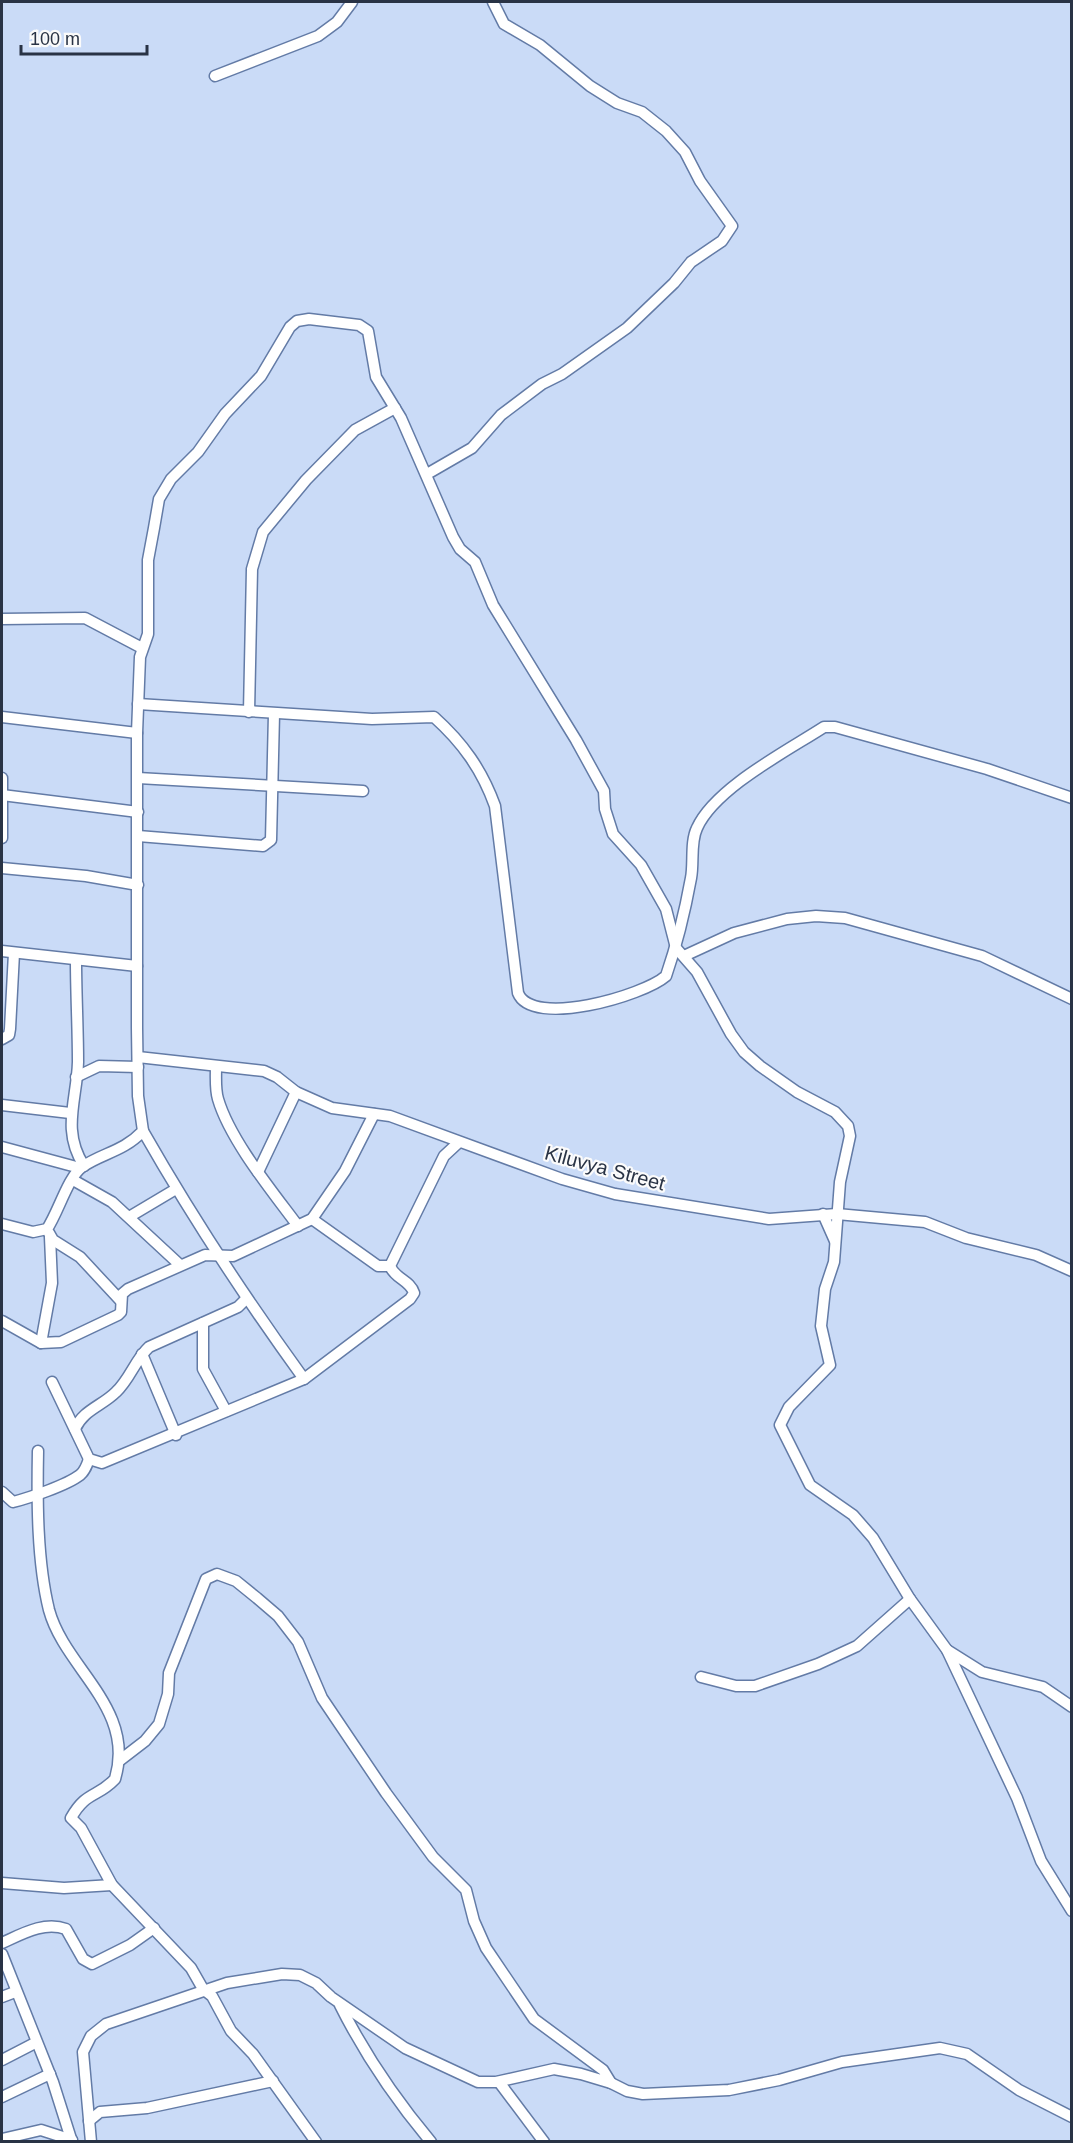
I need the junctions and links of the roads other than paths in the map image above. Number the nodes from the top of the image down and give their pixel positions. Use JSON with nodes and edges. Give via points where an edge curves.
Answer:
{"nodes":[{"id":1,"x":352,"y":2,"type":"edge"},
{"id":2,"x":493,"y":2,"type":"edge"},
{"id":3,"x":215,"y":76,"type":"dead end"},
{"id":4,"x":395,"y":408,"type":"junction"},
{"id":5,"x":427,"y":474,"type":"junction"},
{"id":6,"x":2,"y":618,"type":"edge"},
{"id":7,"x":142,"y":648,"type":"junction"},
{"id":8,"x":138,"y":704,"type":"junction"},
{"id":9,"x":249,"y":712,"type":"junction"},
{"id":10,"x":274,"y":714,"type":"junction"},
{"id":11,"x":2,"y":717,"type":"edge"},
{"id":12,"x":137,"y":733,"type":"junction"},
{"id":13,"x":2,"y":778,"type":"edge"},
{"id":14,"x":138,"y":778,"type":"junction"},
{"id":15,"x":273,"y":788,"type":"junction"},
{"id":16,"x":363,"y":791,"type":"dead end"},
{"id":17,"x":2,"y":795,"type":"edge"},
{"id":18,"x":1071,"y":798,"type":"edge"},
{"id":19,"x":138,"y":812,"type":"junction"},
{"id":20,"x":138,"y":836,"type":"junction"},
{"id":21,"x":2,"y":838,"type":"edge"},
{"id":22,"x":2,"y":868,"type":"edge"},
{"id":23,"x":138,"y":885,"type":"junction"},
{"id":24,"x":2,"y":951,"type":"edge"},
{"id":25,"x":680,"y":952,"type":"junction"},
{"id":26,"x":15,"y":953,"type":"junction"},
{"id":27,"x":76,"y":960,"type":"junction"},
{"id":28,"x":137,"y":966,"type":"junction"},
{"id":29,"x":1071,"y":999,"type":"edge"},
{"id":30,"x":2,"y":1039,"type":"edge"},
{"id":31,"x":138,"y":1062,"type":"junction"},
{"id":32,"x":216,"y":1066,"type":"junction"},
{"id":33,"x":76,"y":1077,"type":"junction"},
{"id":34,"x":296,"y":1092,"type":"junction"},
{"id":35,"x":2,"y":1105,"type":"edge"},
{"id":36,"x":70,"y":1113,"type":"junction"},
{"id":37,"x":374,"y":1114,"type":"junction"},
{"id":38,"x":143,"y":1131,"type":"junction"},
{"id":39,"x":458,"y":1143,"type":"junction"},
{"id":40,"x":2,"y":1147,"type":"edge"},
{"id":41,"x":82,"y":1167,"type":"junction"},
{"id":42,"x":258,"y":1172,"type":"junction"},
{"id":43,"x":72,"y":1180,"type":"junction"},
{"id":44,"x":176,"y":1189,"type":"junction"},
{"id":45,"x":823,"y":1214,"type":"junction"},
{"id":46,"x":837,"y":1214,"type":"junction"},
{"id":47,"x":129,"y":1217,"type":"junction"},
{"id":48,"x":312,"y":1219,"type":"junction"},
{"id":49,"x":2,"y":1224,"type":"edge"},
{"id":50,"x":298,"y":1226,"type":"junction"},
{"id":51,"x":48,"y":1233,"type":"junction"},
{"id":52,"x":836,"y":1241,"type":"junction"},
{"id":53,"x":219,"y":1257,"type":"junction"},
{"id":54,"x":180,"y":1265,"type":"junction"},
{"id":55,"x":390,"y":1266,"type":"junction"},
{"id":56,"x":1071,"y":1271,"type":"edge"},
{"id":57,"x":246,"y":1299,"type":"junction"},
{"id":58,"x":120,"y":1300,"type":"junction"},
{"id":59,"x":2,"y":1321,"type":"edge"},
{"id":60,"x":203,"y":1323,"type":"junction"},
{"id":61,"x":41,"y":1342,"type":"junction"},
{"id":62,"x":142,"y":1354,"type":"junction"},
{"id":63,"x":304,"y":1379,"type":"junction"},
{"id":64,"x":52,"y":1382,"type":"dead end"},
{"id":65,"x":226,"y":1411,"type":"junction"},
{"id":66,"x":75,"y":1429,"type":"junction"},
{"id":67,"x":176,"y":1434,"type":"junction"},
{"id":68,"x":38,"y":1451,"type":"dead end"},
{"id":69,"x":89,"y":1459,"type":"junction"},
{"id":70,"x":2,"y":1492,"type":"edge"},
{"id":71,"x":38,"y":1494,"type":"junction"},
{"id":72,"x":910,"y":1599,"type":"junction"},
{"id":73,"x":947,"y":1650,"type":"junction"},
{"id":74,"x":701,"y":1677,"type":"dead end"},
{"id":75,"x":1071,"y":1707,"type":"edge"},
{"id":76,"x":119,"y":1761,"type":"junction"},
{"id":77,"x":2,"y":1883,"type":"edge"},
{"id":78,"x":112,"y":1885,"type":"junction"},
{"id":79,"x":1071,"y":1911,"type":"edge"},
{"id":80,"x":154,"y":1928,"type":"junction"},
{"id":81,"x":2,"y":1942,"type":"edge"},
{"id":82,"x":2,"y":1954,"type":"edge"},
{"id":83,"x":203,"y":1989,"type":"junction"},
{"id":84,"x":15,"y":1992,"type":"junction"},
{"id":85,"x":2,"y":1997,"type":"edge"},
{"id":86,"x":339,"y":2002,"type":"junction"},
{"id":87,"x":36,"y":2043,"type":"junction"},
{"id":88,"x":2,"y":2060,"type":"edge"},
{"id":89,"x":50,"y":2074,"type":"junction"},
{"id":90,"x":273,"y":2081,"type":"junction"},
{"id":91,"x":499,"y":2082,"type":"junction"},
{"id":92,"x":611,"y":2083,"type":"junction"},
{"id":93,"x":2,"y":2097,"type":"edge"},
{"id":94,"x":1071,"y":2117,"type":"edge"},
{"id":95,"x":89,"y":2121,"type":"junction"},
{"id":96,"x":2,"y":2139,"type":"edge"},
{"id":97,"x":72,"y":2141,"type":"edge"},
{"id":98,"x":91,"y":2142,"type":"edge"},
{"id":99,"x":316,"y":2142,"type":"edge"},
{"id":100,"x":431,"y":2142,"type":"edge"},
{"id":101,"x":544,"y":2142,"type":"edge"}],
"edges":[{"from":1,"to":3,"type":"street","via":[[337,22],[318,36]]},
{"from":2,"to":5,"type":"street","via":[[504,24],[540,45],[599,92],[642,112],[666,132],[685,152],[704,188],[732,226],[722,241],[691,262],[627,328],[501,415],[472,448]]},
{"from":4,"to":5,"type":"street"},
{"from":4,"to":7,"type":"street","via":[[376,377],[368,331],[359,325],[309,319],[290,327],[261,376],[171,479],[159,499],[148,560],[148,634]]},
{"from":4,"to":9,"type":"street","via":[[354,430],[263,532],[252,569]]},
{"from":5,"to":25,"type":"street","via":[[456,543],[475,562],[493,605],[600,783],[613,834],[650,880],[666,909]]},
{"from":6,"to":7,"type":"street","via":[[85,618]]},
{"from":7,"to":8,"type":"street"},
{"from":8,"to":9,"type":"street"},
{"from":8,"to":12,"type":"street"},
{"from":9,"to":10,"type":"street"},
{"from":10,"to":15,"type":"street"},
{"from":10,"to":25,"type":"street","via":[[372,719],[428,716],[457,738],[487,783],[495,806],[521,1001],[528,1005],[593,1006],[629,996],[666,976]]},
{"from":11,"to":12,"type":"street"},
{"from":12,"to":14,"type":"street"},
{"from":13,"to":17,"type":"street"},
{"from":14,"to":15,"type":"street"},
{"from":14,"to":19,"type":"street"},
{"from":15,"to":16,"type":"street"},
{"from":15,"to":20,"type":"street","via":[[271,840],[263,846]]},
{"from":17,"to":19,"type":"street"},
{"from":17,"to":21,"type":"street"},
{"from":18,"to":25,"type":"street","via":[[987,769],[824,727],[727,790],[706,810],[695,831]]},
{"from":19,"to":20,"type":"street"},
{"from":20,"to":23,"type":"street"},
{"from":22,"to":23,"type":"street"},
{"from":23,"to":28,"type":"street"},
{"from":24,"to":26,"type":"street"},
{"from":25,"to":29,"type":"street","via":[[787,919],[845,918],[982,956]]},
{"from":25,"to":46,"type":"street","via":[[697,972],[744,1052],[797,1092],[835,1112],[848,1126],[850,1136]]},
{"from":26,"to":27,"type":"street"},
{"from":26,"to":30,"type":"street","via":[[10,1029]]},
{"from":27,"to":28,"type":"street"},
{"from":27,"to":33,"type":"street"},
{"from":28,"to":31,"type":"street"},
{"from":31,"to":32,"type":"street","name":"Kiluvya Street"},
{"from":31,"to":33,"type":"street","name":"Kiluvya Street","via":[[99,1066]]},
{"from":31,"to":38,"type":"street"},
{"from":32,"to":34,"type":"street","name":"Kiluvya Street","via":[[264,1071]]},
{"from":32,"to":42,"type":"street","via":[[221,1109]]},
{"from":33,"to":36,"type":"street"},
{"from":34,"to":37,"type":"street","name":"Kiluvya Street","via":[[332,1107]]},
{"from":34,"to":42,"type":"street"},
{"from":35,"to":36,"type":"street"},
{"from":36,"to":41,"type":"street"},
{"from":37,"to":39,"type":"street","name":"Kiluvya Street","via":[[390,1116]]},
{"from":37,"to":48,"type":"street","via":[[345,1171]]},
{"from":38,"to":41,"type":"street","via":[[135,1140]]},
{"from":38,"to":44,"type":"street"},
{"from":39,"to":45,"type":"street","name":"Kiluvya Street","via":[[562,1179],[665,1204],[770,1220]]},
{"from":39,"to":55,"type":"street","via":[[444,1156]]},
{"from":40,"to":41,"type":"street"},
{"from":41,"to":43,"type":"street"},
{"from":42,"to":50,"type":"street"},
{"from":43,"to":47,"type":"street","via":[[112,1202]]},
{"from":43,"to":51,"type":"street"},
{"from":44,"to":47,"type":"street"},
{"from":44,"to":53,"type":"street"},
{"from":45,"to":46,"type":"street","name":"Kiluvya Street"},
{"from":45,"to":52,"type":"street"},
{"from":46,"to":52,"type":"street"},
{"from":46,"to":56,"type":"street","name":"Kiluvya Street","via":[[925,1222],[985,1244],[1035,1255]]},
{"from":47,"to":54,"type":"street"},
{"from":48,"to":50,"type":"street"},
{"from":48,"to":55,"type":"street","via":[[378,1266]]},
{"from":49,"to":51,"type":"street"},
{"from":50,"to":53,"type":"street","via":[[233,1256]]},
{"from":51,"to":58,"type":"street","via":[[80,1257]]},
{"from":51,"to":61,"type":"street","via":[[52,1283]]},
{"from":52,"to":72,"type":"street","via":[[821,1326],[830,1365],[789,1407],[780,1425],[810,1485],[853,1515],[873,1538]]},
{"from":53,"to":54,"type":"street","via":[[205,1255]]},
{"from":53,"to":57,"type":"street"},
{"from":54,"to":58,"type":"street","via":[[128,1289]]},
{"from":55,"to":63,"type":"street","via":[[395,1276],[412,1288],[410,1299]]},
{"from":57,"to":60,"type":"street","via":[[238,1307]]},
{"from":57,"to":63,"type":"street"},
{"from":58,"to":61,"type":"street","via":[[121,1312],[108,1321],[61,1342]]},
{"from":59,"to":61,"type":"street"},
{"from":60,"to":62,"type":"street"},
{"from":60,"to":65,"type":"street","via":[[203,1370]]},
{"from":62,"to":66,"type":"street","via":[[125,1383],[87,1411]]},
{"from":62,"to":67,"type":"street"},
{"from":63,"to":65,"type":"street"},
{"from":64,"to":66,"type":"street"},
{"from":65,"to":67,"type":"street"},
{"from":66,"to":69,"type":"street"},
{"from":67,"to":69,"type":"street","via":[[108,1462]]},
{"from":68,"to":71,"type":"street"},
{"from":69,"to":71,"type":"street","via":[[86,1469],[77,1477]]},
{"from":70,"to":71,"type":"street","via":[[13,1502]]},
{"from":71,"to":76,"type":"street","via":[[38,1529],[49,1608],[58,1632],[105,1704],[118,1740]]},
{"from":72,"to":73,"type":"street"},
{"from":72,"to":74,"type":"street","via":[[858,1646],[818,1664],[755,1686],[736,1686]]},
{"from":73,"to":75,"type":"street","via":[[982,1672],[1043,1687]]},
{"from":73,"to":79,"type":"street","via":[[1017,1797],[1045,1868]]},
{"from":76,"to":78,"type":"street","via":[[115,1779],[80,1801],[71,1818],[81,1828]]},
{"from":76,"to":92,"type":"street","via":[[159,1724],[168,1694],[169,1673],[206,1579],[217,1574],[237,1581],[278,1616],[298,1642],[322,1698],[386,1793],[433,1857],[460,1882],[486,1948],[534,2019],[603,2070]]},
{"from":77,"to":78,"type":"street","via":[[64,1888]]},
{"from":78,"to":80,"type":"street"},
{"from":80,"to":81,"type":"street","via":[[92,1964],[84,1959],[66,1929],[58,1926],[47,1926]]},
{"from":80,"to":83,"type":"street","via":[[191,1968]]},
{"from":82,"to":84,"type":"street"},
{"from":83,"to":86,"type":"street","via":[[282,1974],[300,1975]]},
{"from":83,"to":90,"type":"street","via":[[212,1996],[231,2031]]},
{"from":83,"to":95,"type":"street","via":[[110,2020],[91,2036],[83,2052]]},
{"from":84,"to":85,"type":"street"},
{"from":84,"to":87,"type":"street"},
{"from":86,"to":91,"type":"street","via":[[432,2062],[478,2082]]},
{"from":86,"to":100,"type":"street","via":[[360,2046]]},
{"from":87,"to":88,"type":"street"},
{"from":87,"to":89,"type":"street"},
{"from":89,"to":93,"type":"street"},
{"from":89,"to":97,"type":"street"},
{"from":90,"to":95,"type":"street","via":[[147,2108],[100,2112]]},
{"from":90,"to":99,"type":"street"},
{"from":91,"to":92,"type":"street","via":[[554,2069]]},
{"from":91,"to":101,"type":"street"},
{"from":92,"to":94,"type":"street","via":[[643,2094],[729,2090],[842,2062],[940,2048],[967,2054],[1019,2090]]},
{"from":95,"to":98,"type":"street"},
{"from":96,"to":97,"type":"street","via":[[41,2130]]}]}
